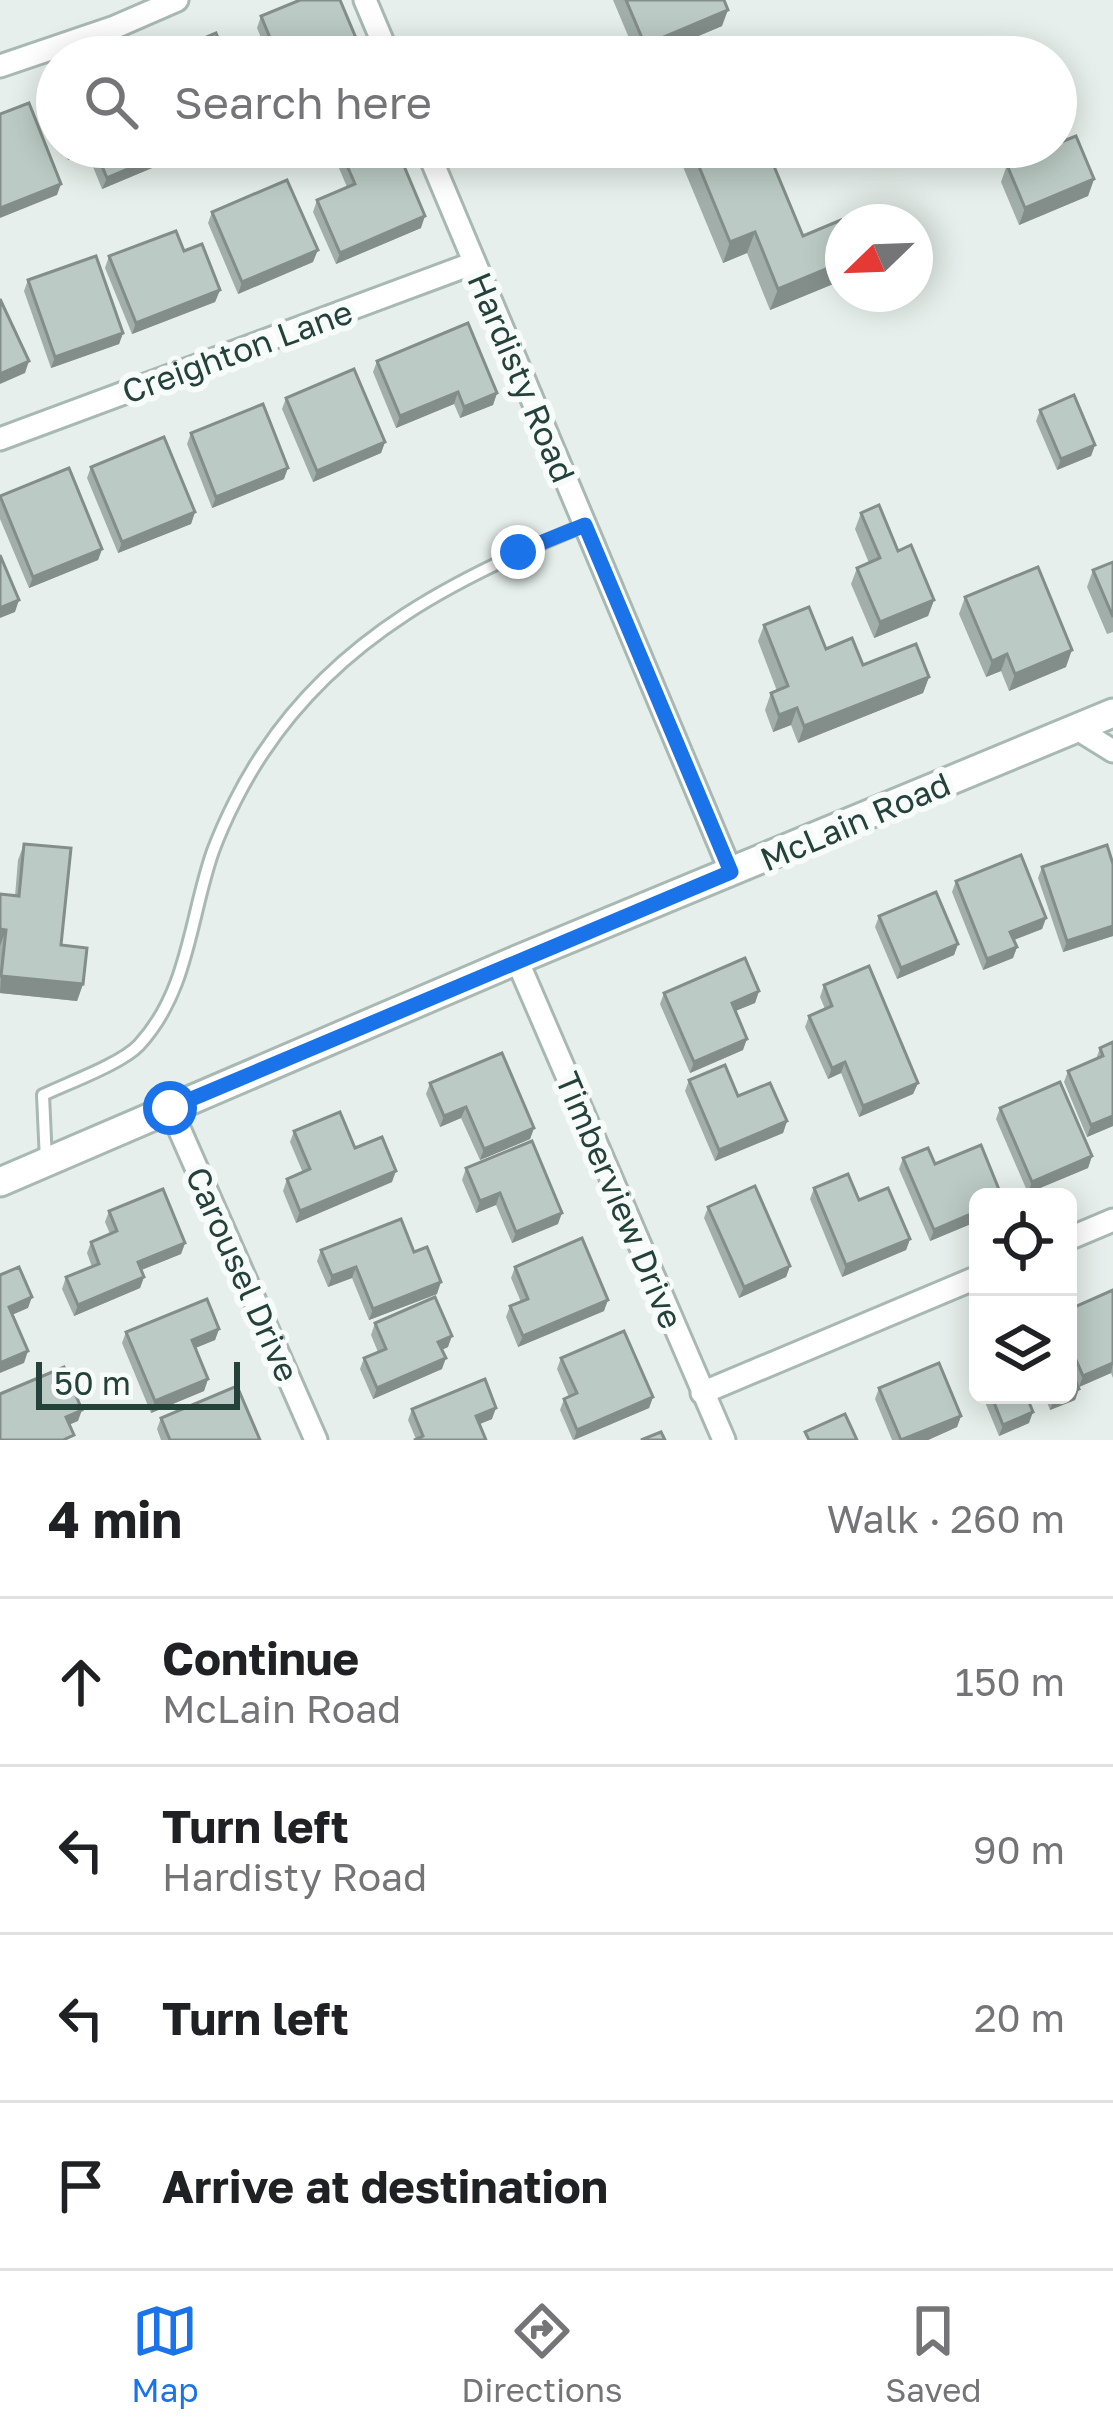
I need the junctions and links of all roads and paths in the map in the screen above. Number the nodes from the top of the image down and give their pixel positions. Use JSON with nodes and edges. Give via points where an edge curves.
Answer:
{"nodes":[{"id":1,"x":176,"y":0,"type":"edge"},
{"id":2,"x":365,"y":0,"type":"edge"},
{"id":3,"x":88,"y":36,"type":"edge"},
{"id":4,"x":380,"y":36,"type":"edge"},
{"id":5,"x":36,"y":54,"type":"edge"},
{"id":6,"x":0,"y":66,"type":"edge"},
{"id":7,"x":435,"y":168,"type":"edge"},
{"id":8,"x":474,"y":263,"type":"junction"},
{"id":9,"x":0,"y":439,"type":"edge"},
{"id":10,"x":585,"y":525,"type":"junction"},
{"id":11,"x":1113,"y":713,"type":"edge"},
{"id":12,"x":1076,"y":728,"type":"junction"},
{"id":13,"x":1113,"y":751,"type":"edge"},
{"id":14,"x":731,"y":872,"type":"junction"},
{"id":15,"x":517,"y":960,"type":"junction"},
{"id":16,"x":170,"y":1108,"type":"junction"},
{"id":17,"x":46,"y":1162,"type":"junction"},
{"id":18,"x":0,"y":1182,"type":"edge"},
{"id":19,"x":1113,"y":1220,"type":"edge"},
{"id":20,"x":1077,"y":1235,"type":"edge"},
{"id":21,"x":969,"y":1281,"type":"edge"},
{"id":22,"x":702,"y":1393,"type":"junction"},
{"id":23,"x":316,"y":1440,"type":"edge"},
{"id":24,"x":724,"y":1440,"type":"edge"}],
"edges":[{"from":1,"to":3,"type":"street"},
{"from":2,"to":4,"type":"street"},
{"from":5,"to":6,"type":"street"},
{"from":7,"to":8,"type":"street","name":"Hardisty Road"},
{"from":8,"to":9,"type":"street","name":"Creighton Lane"},
{"from":8,"to":10,"type":"street","name":"Hardisty Road"},
{"from":10,"to":14,"type":"street","name":"Hardisty Road"},
{"from":10,"to":17,"type":"lane","via":[[445,588],[313,686],[261,755],[214,849],[177,988],[138,1047],[43,1095]]},
{"from":11,"to":12,"type":"street","name":"McLain Road"},
{"from":12,"to":13,"type":"street"},
{"from":12,"to":14,"type":"street","name":"McLain Road"},
{"from":14,"to":15,"type":"street","name":"McLain Road"},
{"from":15,"to":16,"type":"street","name":"McLain Road"},
{"from":15,"to":22,"type":"street","name":"Timberview Drive"},
{"from":16,"to":17,"type":"street","name":"McLain Road"},
{"from":16,"to":23,"type":"street","name":"Carousel Drive"},
{"from":17,"to":18,"type":"street","name":"McLain Road"},
{"from":19,"to":20,"type":"street"},
{"from":21,"to":22,"type":"street"},
{"from":22,"to":24,"type":"street","name":"Timberview Drive"}]}
